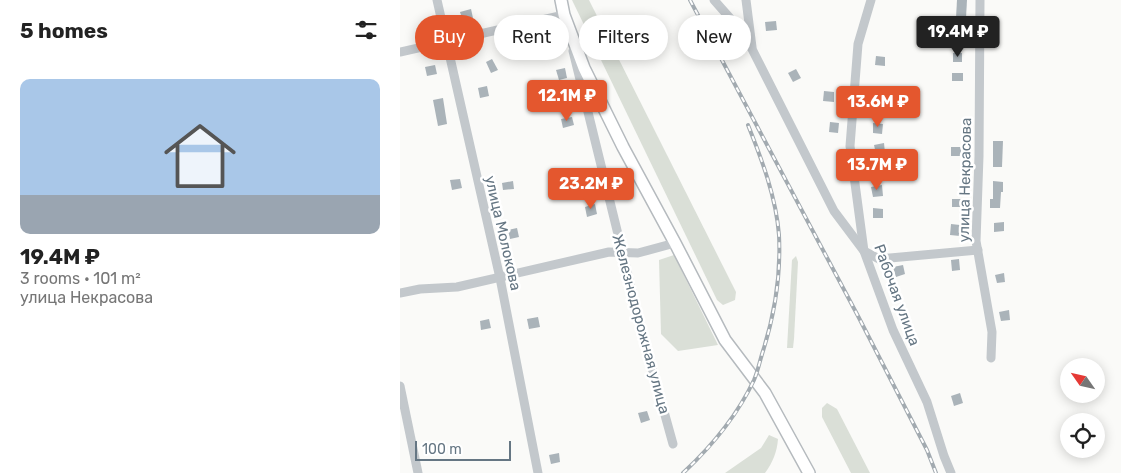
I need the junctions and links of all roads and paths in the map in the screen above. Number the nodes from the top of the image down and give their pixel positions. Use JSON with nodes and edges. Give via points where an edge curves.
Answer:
{"nodes":[{"id":1,"x":437,"y":0,"type":"edge"},
{"id":2,"x":561,"y":0,"type":"edge"},
{"id":3,"x":714,"y":0,"type":"edge"},
{"id":4,"x":746,"y":0,"type":"edge"},
{"id":5,"x":871,"y":0,"type":"edge"},
{"id":6,"x":980,"y":0,"type":"edge"},
{"id":7,"x":564,"y":14,"type":"junction"},
{"id":8,"x":440,"y":15,"type":"edge"},
{"id":9,"x":484,"y":33,"type":"edge"},
{"id":10,"x":415,"y":49,"type":"edge"},
{"id":11,"x":752,"y":49,"type":"junction"},
{"id":12,"x":400,"y":52,"type":"edge"},
{"id":13,"x":449,"y":60,"type":"edge"},
{"id":14,"x":675,"y":243,"type":"junction"},
{"id":15,"x":978,"y":250,"type":"junction"},
{"id":16,"x":622,"y":251,"type":"junction"},
{"id":17,"x":864,"y":251,"type":"junction"},
{"id":18,"x":500,"y":278,"type":"junction"},
{"id":19,"x":400,"y":293,"type":"edge"},
{"id":20,"x":991,"y":358,"type":"dead end"},
{"id":21,"x":400,"y":386,"type":"edge"},
{"id":22,"x":673,"y":444,"type":"dead end"},
{"id":23,"x":418,"y":473,"type":"edge"},
{"id":24,"x":538,"y":473,"type":"edge"},
{"id":25,"x":809,"y":473,"type":"edge"},
{"id":26,"x":951,"y":473,"type":"edge"}],
"edges":[{"from":1,"to":8,"type":"street","name":"улица Молокова"},
{"from":2,"to":7,"type":"main road","name":"Железнодорожная улица"},
{"from":3,"to":11,"type":"street"},
{"from":4,"to":11,"type":"street"},
{"from":5,"to":17,"type":"street","name":"Рабочая улица","via":[[858,44],[850,146]]},
{"from":6,"to":15,"type":"street","name":"улица Некрасова"},
{"from":7,"to":9,"type":"street"},
{"from":7,"to":14,"type":"main road","via":[[584,68],[622,148]]},
{"from":7,"to":16,"type":"street","name":"Железнодорожная улица"},
{"from":10,"to":12,"type":"street"},
{"from":11,"to":17,"type":"street","via":[[834,211]]},
{"from":13,"to":18,"type":"street","name":"улица Молокова"},
{"from":14,"to":16,"type":"street","via":[[638,253]]},
{"from":14,"to":25,"type":"main road","via":[[725,340],[765,393]]},
{"from":15,"to":17,"type":"street","via":[[879,259]]},
{"from":15,"to":20,"type":"street","name":"улица Некрасова","via":[[992,332]]},
{"from":16,"to":18,"type":"street"},
{"from":16,"to":22,"type":"street","name":"Железнодорожная улица"},
{"from":17,"to":26,"type":"street","name":"Рабочая улица","via":[[893,330],[927,402]]},
{"from":18,"to":19,"type":"street","via":[[457,287]]},
{"from":18,"to":24,"type":"street","name":"улица Молокова"},
{"from":21,"to":23,"type":"street"}]}
